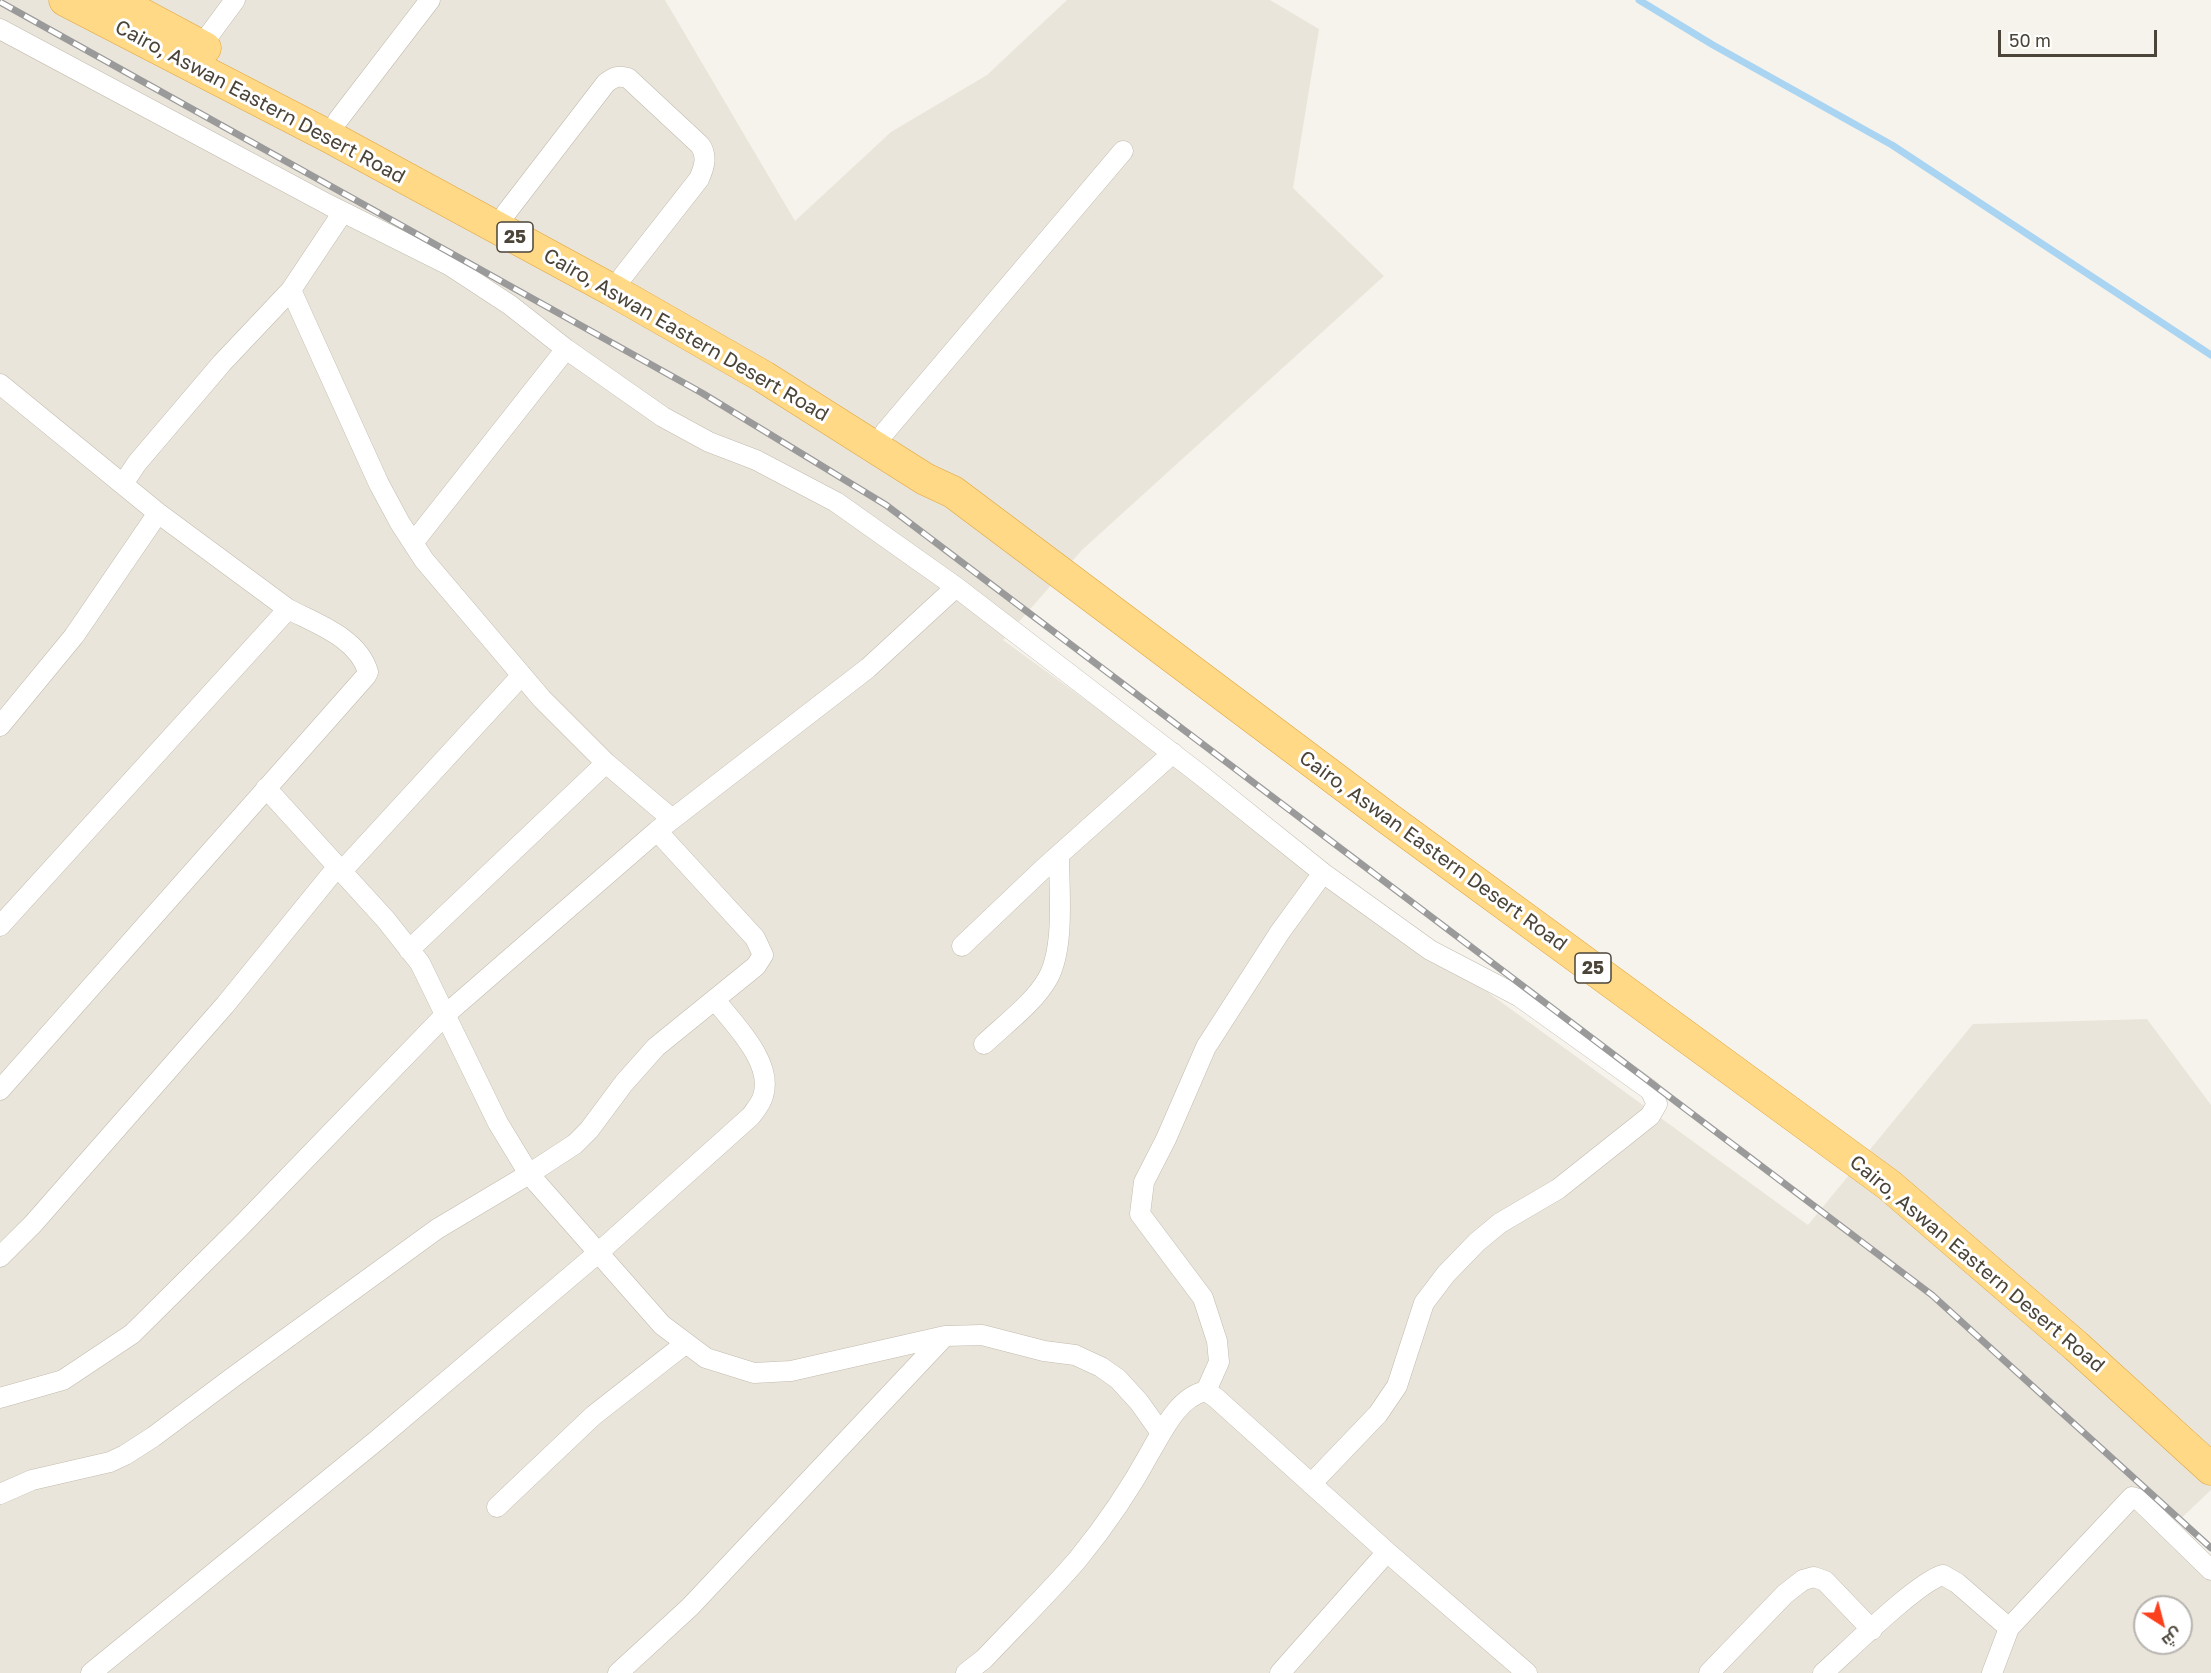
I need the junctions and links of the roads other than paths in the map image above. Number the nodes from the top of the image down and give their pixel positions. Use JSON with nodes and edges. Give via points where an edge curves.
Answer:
{"nodes":[{"id":1,"x":65,"y":0,"type":"edge"},
{"id":2,"x":236,"y":0,"type":"edge"},
{"id":3,"x":430,"y":0,"type":"edge"},
{"id":4,"x":127,"y":3,"type":"edge"},
{"id":5,"x":0,"y":29,"type":"edge"},
{"id":6,"x":201,"y":46,"type":"junction"},
{"id":7,"x":338,"y":120,"type":"junction"},
{"id":8,"x":1123,"y":151,"type":"dead end"},
{"id":9,"x":343,"y":212,"type":"junction"},
{"id":10,"x":506,"y":213,"type":"junction"},
{"id":11,"x":623,"y":276,"type":"junction"},
{"id":12,"x":291,"y":290,"type":"junction"},
{"id":13,"x":566,"y":349,"type":"junction"},
{"id":14,"x":0,"y":384,"type":"edge"},
{"id":15,"x":885,"y":432,"type":"junction"},
{"id":16,"x":123,"y":484,"type":"junction"},
{"id":17,"x":953,"y":492,"type":"junction"},
{"id":18,"x":158,"y":513,"type":"junction"},
{"id":19,"x":412,"y":543,"type":"junction"},
{"id":20,"x":956,"y":587,"type":"junction"},
{"id":21,"x":288,"y":609,"type":"junction"},
{"id":22,"x":522,"y":675,"type":"junction"},
{"id":23,"x":0,"y":726,"type":"edge"},
{"id":24,"x":1173,"y":753,"type":"junction"},
{"id":25,"x":606,"y":763,"type":"junction"},
{"id":26,"x":266,"y":788,"type":"junction"},
{"id":27,"x":664,"y":825,"type":"junction"},
{"id":28,"x":1059,"y":855,"type":"junction"},
{"id":29,"x":340,"y":868,"type":"junction"},
{"id":30,"x":1323,"y":873,"type":"junction"},
{"id":31,"x":0,"y":926,"type":"edge"},
{"id":32,"x":962,"y":946,"type":"dead end"},
{"id":33,"x":409,"y":950,"type":"junction"},
{"id":34,"x":715,"y":1000,"type":"junction"},
{"id":35,"x":445,"y":1015,"type":"junction"},
{"id":36,"x":984,"y":1044,"type":"dead end"},
{"id":37,"x":0,"y":1090,"type":"edge"},
{"id":38,"x":529,"y":1174,"type":"junction"},
{"id":39,"x":598,"y":1253,"type":"junction"},
{"id":40,"x":0,"y":1257,"type":"edge"},
{"id":41,"x":945,"y":1336,"type":"junction"},
{"id":42,"x":686,"y":1342,"type":"junction"},
{"id":43,"x":1206,"y":1391,"type":"junction"},
{"id":44,"x":0,"y":1398,"type":"edge"},
{"id":45,"x":1161,"y":1433,"type":"junction"},
{"id":46,"x":2211,"y":1469,"type":"edge"},
{"id":47,"x":1311,"y":1484,"type":"junction"},
{"id":48,"x":0,"y":1494,"type":"edge"},
{"id":49,"x":497,"y":1507,"type":"dead end"},
{"id":50,"x":1387,"y":1552,"type":"junction"},
{"id":51,"x":2211,"y":1570,"type":"edge"},
{"id":52,"x":2009,"y":1629,"type":"junction"},
{"id":53,"x":1872,"y":1630,"type":"junction"},
{"id":54,"x":91,"y":1673,"type":"edge"},
{"id":55,"x":618,"y":1673,"type":"edge"},
{"id":56,"x":966,"y":1673,"type":"edge"},
{"id":57,"x":1280,"y":1673,"type":"edge"},
{"id":58,"x":1527,"y":1673,"type":"edge"},
{"id":59,"x":1709,"y":1673,"type":"edge"},
{"id":60,"x":1823,"y":1673,"type":"edge"},
{"id":61,"x":1992,"y":1673,"type":"edge"}],
"edges":[{"from":1,"to":17,"type":"highway","name":"Cairo, Aswan Eastern Desert Road","number":"25","via":[[330,136],[612,290],[764,377],[925,479]]},
{"from":2,"to":6,"type":"street"},
{"from":3,"to":7,"type":"street"},
{"from":4,"to":6,"type":"highway","name":"Cairo, Aswan Eastern Desert Road","number":"25"},
{"from":5,"to":9,"type":"street"},
{"from":6,"to":7,"type":"highway","name":"Cairo, Aswan Eastern Desert Road","number":"25"},
{"from":7,"to":10,"type":"highway","name":"Cairo, Aswan Eastern Desert Road","number":"25"},
{"from":8,"to":15,"type":"street"},
{"from":9,"to":12,"type":"street"},
{"from":9,"to":13,"type":"street","via":[[449,265],[510,304]]},
{"from":10,"to":11,"type":"highway","name":"Cairo, Aswan Eastern Desert Road","number":"25"},
{"from":10,"to":11,"type":"street","via":[[606,83],[621,76],[628,78],[704,150],[705,159],[699,179]]},
{"from":11,"to":15,"type":"highway","name":"Cairo, Aswan Eastern Desert Road","number":"25"},
{"from":12,"to":16,"type":"street","via":[[222,363]]},
{"from":12,"to":19,"type":"street","via":[[379,484]]},
{"from":13,"to":19,"type":"street"},
{"from":13,"to":20,"type":"street","via":[[663,417],[836,502]]},
{"from":14,"to":16,"type":"street"},
{"from":15,"to":17,"type":"highway","name":"Cairo, Aswan Eastern Desert Road","number":"25","via":[[927,459]]},
{"from":16,"to":18,"type":"street"},
{"from":17,"to":46,"type":"highway","name":"Cairo, Aswan Eastern Desert Road","number":"25","via":[[1386,817],[1889,1185]]},
{"from":18,"to":21,"type":"street"},
{"from":18,"to":23,"type":"street","via":[[74,636]]},
{"from":19,"to":22,"type":"street"},
{"from":20,"to":24,"type":"street"},
{"from":20,"to":27,"type":"street","via":[[868,668]]},
{"from":21,"to":26,"type":"street","via":[[349,643],[362,657],[368,672]]},
{"from":21,"to":31,"type":"street"},
{"from":22,"to":25,"type":"street"},
{"from":22,"to":29,"type":"street"},
{"from":24,"to":28,"type":"street"},
{"from":24,"to":30,"type":"street"},
{"from":25,"to":27,"type":"street"},
{"from":25,"to":33,"type":"street"},
{"from":26,"to":29,"type":"street"},
{"from":26,"to":37,"type":"street"},
{"from":27,"to":34,"type":"street","via":[[755,938],[763,955],[756,966]]},
{"from":27,"to":35,"type":"street"},
{"from":28,"to":32,"type":"street"},
{"from":28,"to":36,"type":"street","via":[[1058,945],[1048,979]]},
{"from":29,"to":33,"type":"street"},
{"from":29,"to":40,"type":"street","via":[[225,1005]]},
{"from":30,"to":43,"type":"street","via":[[1206,1047],[1144,1182],[1140,1214],[1203,1298],[1217,1341],[1219,1362]]},
{"from":30,"to":47,"type":"street","via":[[1430,950],[1520,997],[1650,1090],[1657,1107],[1558,1189],[1500,1223],[1446,1274],[1424,1303],[1397,1386],[1378,1414]]},
{"from":33,"to":35,"type":"street","via":[[420,963]]},
{"from":34,"to":38,"type":"street","via":[[656,1047],[575,1144]]},
{"from":34,"to":39,"type":"street","via":[[761,1063],[764,1095],[739,1129]]},
{"from":35,"to":38,"type":"street","via":[[498,1123]]},
{"from":35,"to":44,"type":"street","via":[[132,1334],[63,1380]]},
{"from":38,"to":39,"type":"street"},
{"from":38,"to":48,"type":"street","via":[[437,1229],[125,1455],[32,1480]]},
{"from":39,"to":42,"type":"street","via":[[662,1325]]},
{"from":39,"to":54,"type":"street","via":[[376,1441]]},
{"from":41,"to":42,"type":"street","via":[[791,1371],[754,1373],[706,1358]]},
{"from":41,"to":45,"type":"street","via":[[982,1335],[1044,1352],[1075,1355],[1118,1379]]},
{"from":41,"to":55,"type":"street","via":[[690,1607]]},
{"from":42,"to":49,"type":"street","via":[[594,1415]]},
{"from":43,"to":45,"type":"street","via":[[1188,1398]]},
{"from":43,"to":47,"type":"street"},
{"from":45,"to":56,"type":"street","via":[[1132,1484],[1078,1558],[984,1659]]},
{"from":47,"to":50,"type":"street"},
{"from":50,"to":57,"type":"street"},
{"from":50,"to":58,"type":"street"},
{"from":51,"to":52,"type":"street","via":[[2135,1497]]},
{"from":52,"to":53,"type":"street","via":[[1943,1575],[1929,1581]]},
{"from":52,"to":61,"type":"street"},
{"from":53,"to":59,"type":"street","via":[[1825,1581],[1814,1577],[1785,1594]]},
{"from":53,"to":60,"type":"street"}]}
